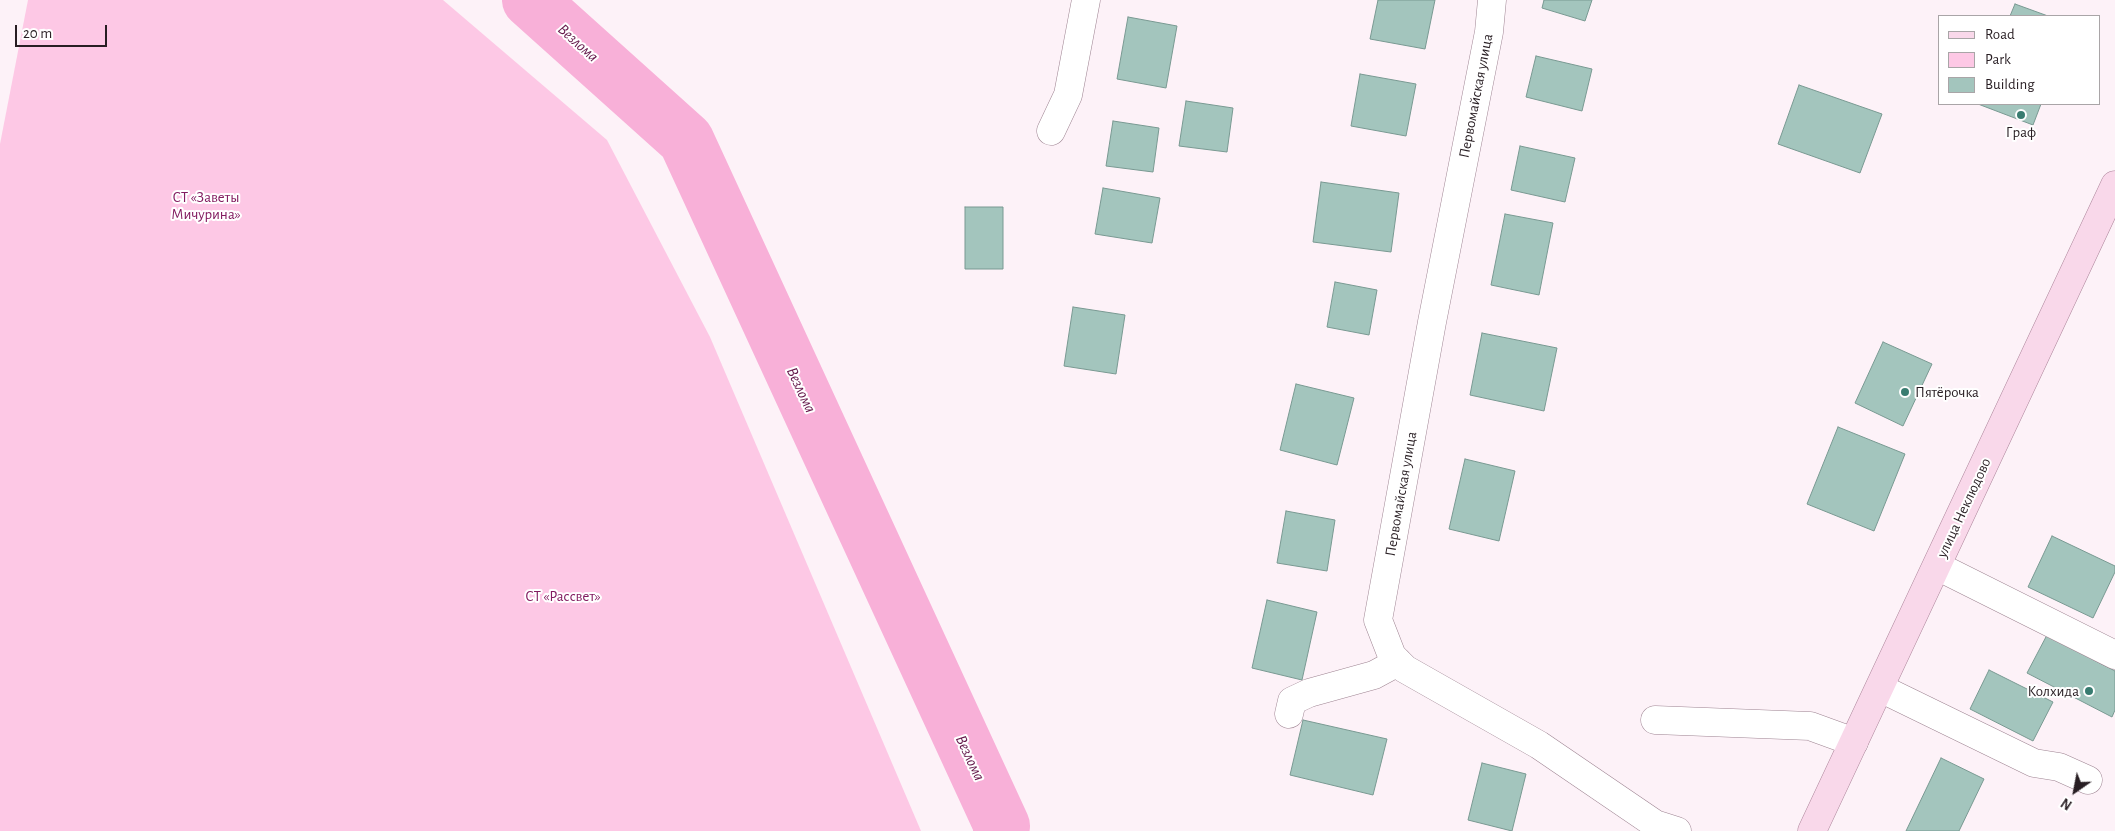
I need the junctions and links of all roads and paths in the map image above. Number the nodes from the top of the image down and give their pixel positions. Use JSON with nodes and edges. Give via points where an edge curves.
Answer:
{"nodes":[{"id":1,"x":1086,"y":0,"type":"edge"},
{"id":2,"x":1492,"y":0,"type":"edge"},
{"id":3,"x":1052,"y":132,"type":"dead end"},
{"id":4,"x":2115,"y":185,"type":"edge"},
{"id":5,"x":1937,"y":566,"type":"junction"},
{"id":6,"x":2115,"y":655,"type":"edge"},
{"id":7,"x":1398,"y":662,"type":"junction"},
{"id":8,"x":1880,"y":688,"type":"junction"},
{"id":9,"x":1289,"y":714,"type":"dead end"},
{"id":10,"x":1656,"y":720,"type":"dead end"},
{"id":11,"x":1854,"y":742,"type":"junction"},
{"id":12,"x":2088,"y":780,"type":"dead end"},
{"id":13,"x":1677,"y":831,"type":"edge"},
{"id":14,"x":1812,"y":831,"type":"edge"}],
"edges":[{"from":1,"to":3,"type":"street","via":[[1068,95]]},
{"from":2,"to":7,"type":"street","name":"Первомайская улица","via":[[1489,32],[1378,620],[1392,656]]},
{"from":4,"to":5,"type":"main road","name":"улица Неклюдово"},
{"from":5,"to":6,"type":"street"},
{"from":5,"to":8,"type":"main road","name":"улица Неклюдово"},
{"from":7,"to":9,"type":"street","via":[[1374,675],[1309,693],[1292,702]]},
{"from":7,"to":13,"type":"street","name":"Первомайская улица","via":[[1404,669],[1539,746],[1655,824]]},
{"from":8,"to":11,"type":"main road","name":"улица Неклюдово"},
{"from":8,"to":12,"type":"street","via":[[2034,763],[2059,767]]},
{"from":10,"to":11,"type":"street","via":[[1810,726]]},
{"from":11,"to":14,"type":"main road","name":"улица Неклюдово"}]}
